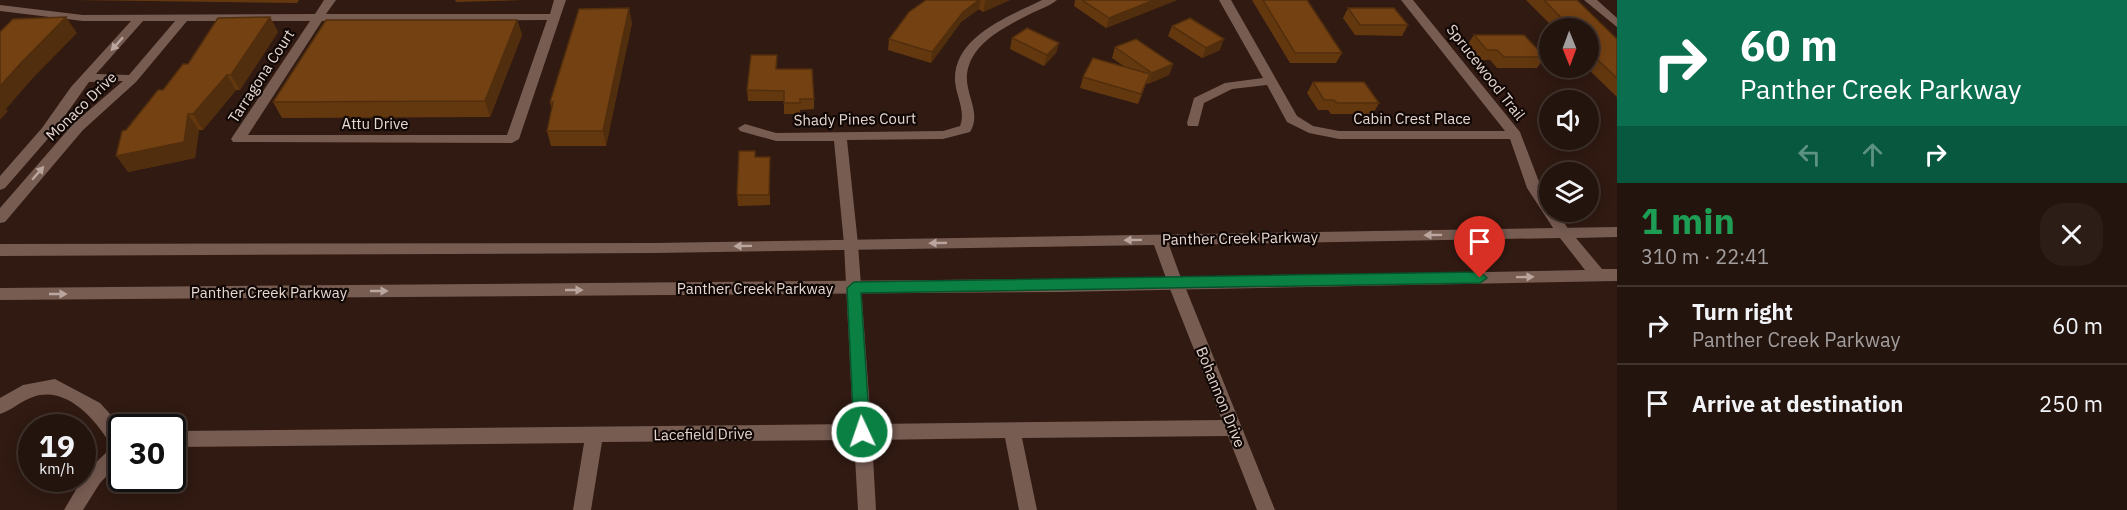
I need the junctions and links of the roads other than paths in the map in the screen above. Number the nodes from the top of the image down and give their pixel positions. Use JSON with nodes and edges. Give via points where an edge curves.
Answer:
{"nodes":[{"id":1,"x":330,"y":0,"type":"edge"},
{"id":2,"x":560,"y":0,"type":"edge"},
{"id":3,"x":1051,"y":0,"type":"edge"},
{"id":4,"x":1225,"y":0,"type":"edge"},
{"id":5,"x":1407,"y":0,"type":"edge"},
{"id":6,"x":1590,"y":0,"type":"edge"},
{"id":7,"x":0,"y":8,"type":"edge"},
{"id":8,"x":28,"y":10,"type":"junction"},
{"id":9,"x":1617,"y":12,"type":"edge"},
{"id":10,"x":1604,"y":13,"type":"junction"},
{"id":11,"x":554,"y":17,"type":"junction"},
{"id":12,"x":140,"y":18,"type":"junction"},
{"id":13,"x":184,"y":18,"type":"junction"},
{"id":14,"x":318,"y":18,"type":"junction"},
{"id":15,"x":15,"y":20,"type":"edge"},
{"id":16,"x":1617,"y":24,"type":"edge"},
{"id":17,"x":86,"y":78,"type":"junction"},
{"id":18,"x":132,"y":79,"type":"junction"},
{"id":19,"x":1271,"y":81,"type":"junction"},
{"id":20,"x":1193,"y":123,"type":"dead end"},
{"id":21,"x":745,"y":128,"type":"dead end"},
{"id":22,"x":1515,"y":135,"type":"junction"},
{"id":23,"x":840,"y":137,"type":"junction"},
{"id":24,"x":238,"y":139,"type":"joint"},
{"id":25,"x":0,"y":184,"type":"edge"},
{"id":26,"x":0,"y":218,"type":"edge"},
{"id":27,"x":1617,"y":232,"type":"edge"},
{"id":28,"x":1564,"y":233,"type":"junction"},
{"id":29,"x":1159,"y":240,"type":"junction"},
{"id":30,"x":851,"y":244,"type":"junction"},
{"id":31,"x":0,"y":250,"type":"edge"},
{"id":32,"x":1598,"y":275,"type":"junction"},
{"id":33,"x":1617,"y":275,"type":"edge"},
{"id":34,"x":1176,"y":284,"type":"junction"},
{"id":35,"x":854,"y":288,"type":"junction"},
{"id":36,"x":0,"y":294,"type":"edge"},
{"id":37,"x":0,"y":407,"type":"edge"},
{"id":38,"x":108,"y":424,"type":"edge"},
{"id":39,"x":1233,"y":428,"type":"junction"},
{"id":40,"x":1012,"y":430,"type":"junction"},
{"id":41,"x":862,"y":432,"type":"junction"},
{"id":42,"x":594,"y":435,"type":"junction"},
{"id":43,"x":186,"y":439,"type":"edge"},
{"id":44,"x":108,"y":458,"type":"edge"},
{"id":45,"x":74,"y":510,"type":"edge"},
{"id":46,"x":582,"y":510,"type":"edge"},
{"id":47,"x":867,"y":510,"type":"edge"},
{"id":48,"x":1028,"y":510,"type":"edge"},
{"id":49,"x":1266,"y":510,"type":"edge"}],
"edges":[{"from":1,"to":14,"type":"street","name":"Tarragona Court"},
{"from":2,"to":11,"type":"street"},
{"from":3,"to":23,"type":"street","name":"Shady Pines Court","via":[[994,30],[966,57],[961,80],[969,119],[965,129],[943,135]]},
{"from":4,"to":19,"type":"street"},
{"from":5,"to":22,"type":"street","name":"Sprucewood Trail"},
{"from":6,"to":10,"type":"street"},
{"from":7,"to":8,"type":"street"},
{"from":8,"to":12,"type":"street","via":[[73,18]]},
{"from":8,"to":15,"type":"street"},
{"from":9,"to":10,"type":"street"},
{"from":10,"to":16,"type":"street"},
{"from":11,"to":14,"type":"street"},
{"from":11,"to":24,"type":"street","name":"Attu Drive","via":[[512,139]]},
{"from":12,"to":13,"type":"street"},
{"from":12,"to":17,"type":"street","name":"Monaco Drive","one_way":true},
{"from":13,"to":14,"type":"street"},
{"from":13,"to":18,"type":"street","name":"Monaco Drive"},
{"from":14,"to":24,"type":"street","name":"Tarragona Court"},
{"from":17,"to":18,"type":"street"},
{"from":17,"to":25,"type":"street","name":"Monaco Drive","via":[[47,131]]},
{"from":26,"to":18,"type":"street","name":"Monaco Drive","one_way":true,"via":[[78,128]]},
{"from":19,"to":20,"type":"street","via":[[1229,86],[1198,101]]},
{"from":19,"to":22,"type":"street","name":"Cabin Crest Place","via":[[1292,119],[1309,129],[1339,135]]},
{"from":21,"to":23,"type":"street","name":"Shady Pines Court","via":[[777,137]]},
{"from":22,"to":28,"type":"street","name":"Sprucewood Trail","via":[[1534,188]]},
{"from":23,"to":30,"type":"street"},
{"from":27,"to":28,"type":"street","name":"Panther Creek Parkway"},
{"from":28,"to":29,"type":"street","name":"Panther Creek Parkway","one_way":true},
{"from":28,"to":32,"type":"street","name":"Sprucewood Trail"},
{"from":29,"to":30,"type":"street","name":"Panther Creek Parkway","one_way":true},
{"from":29,"to":34,"type":"street","name":"Bohannon Drive"},
{"from":30,"to":31,"type":"street","name":"Panther Creek Parkway","one_way":true},
{"from":30,"to":35,"type":"street"},
{"from":32,"to":33,"type":"street","name":"Panther Creek Parkway"},
{"from":34,"to":32,"type":"street","name":"Panther Creek Parkway","one_way":true},
{"from":34,"to":35,"type":"street","name":"Panther Creek Parkway"},
{"from":34,"to":39,"type":"street","name":"Bohannon Drive"},
{"from":36,"to":35,"type":"street","name":"Panther Creek Parkway","one_way":true},
{"from":35,"to":41,"type":"street"},
{"from":37,"to":38,"type":"street","via":[[29,390],[56,386],[94,408]]},
{"from":39,"to":40,"type":"street","name":"Lacefield Drive"},
{"from":39,"to":49,"type":"street","name":"Bohannon Drive"},
{"from":40,"to":41,"type":"street","name":"Lacefield Drive"},
{"from":40,"to":48,"type":"street"},
{"from":41,"to":42,"type":"street","name":"Lacefield Drive"},
{"from":41,"to":47,"type":"street"},
{"from":42,"to":43,"type":"street","name":"Lacefield Drive"},
{"from":42,"to":46,"type":"street"},
{"from":44,"to":45,"type":"street","via":[[95,472]]}]}
